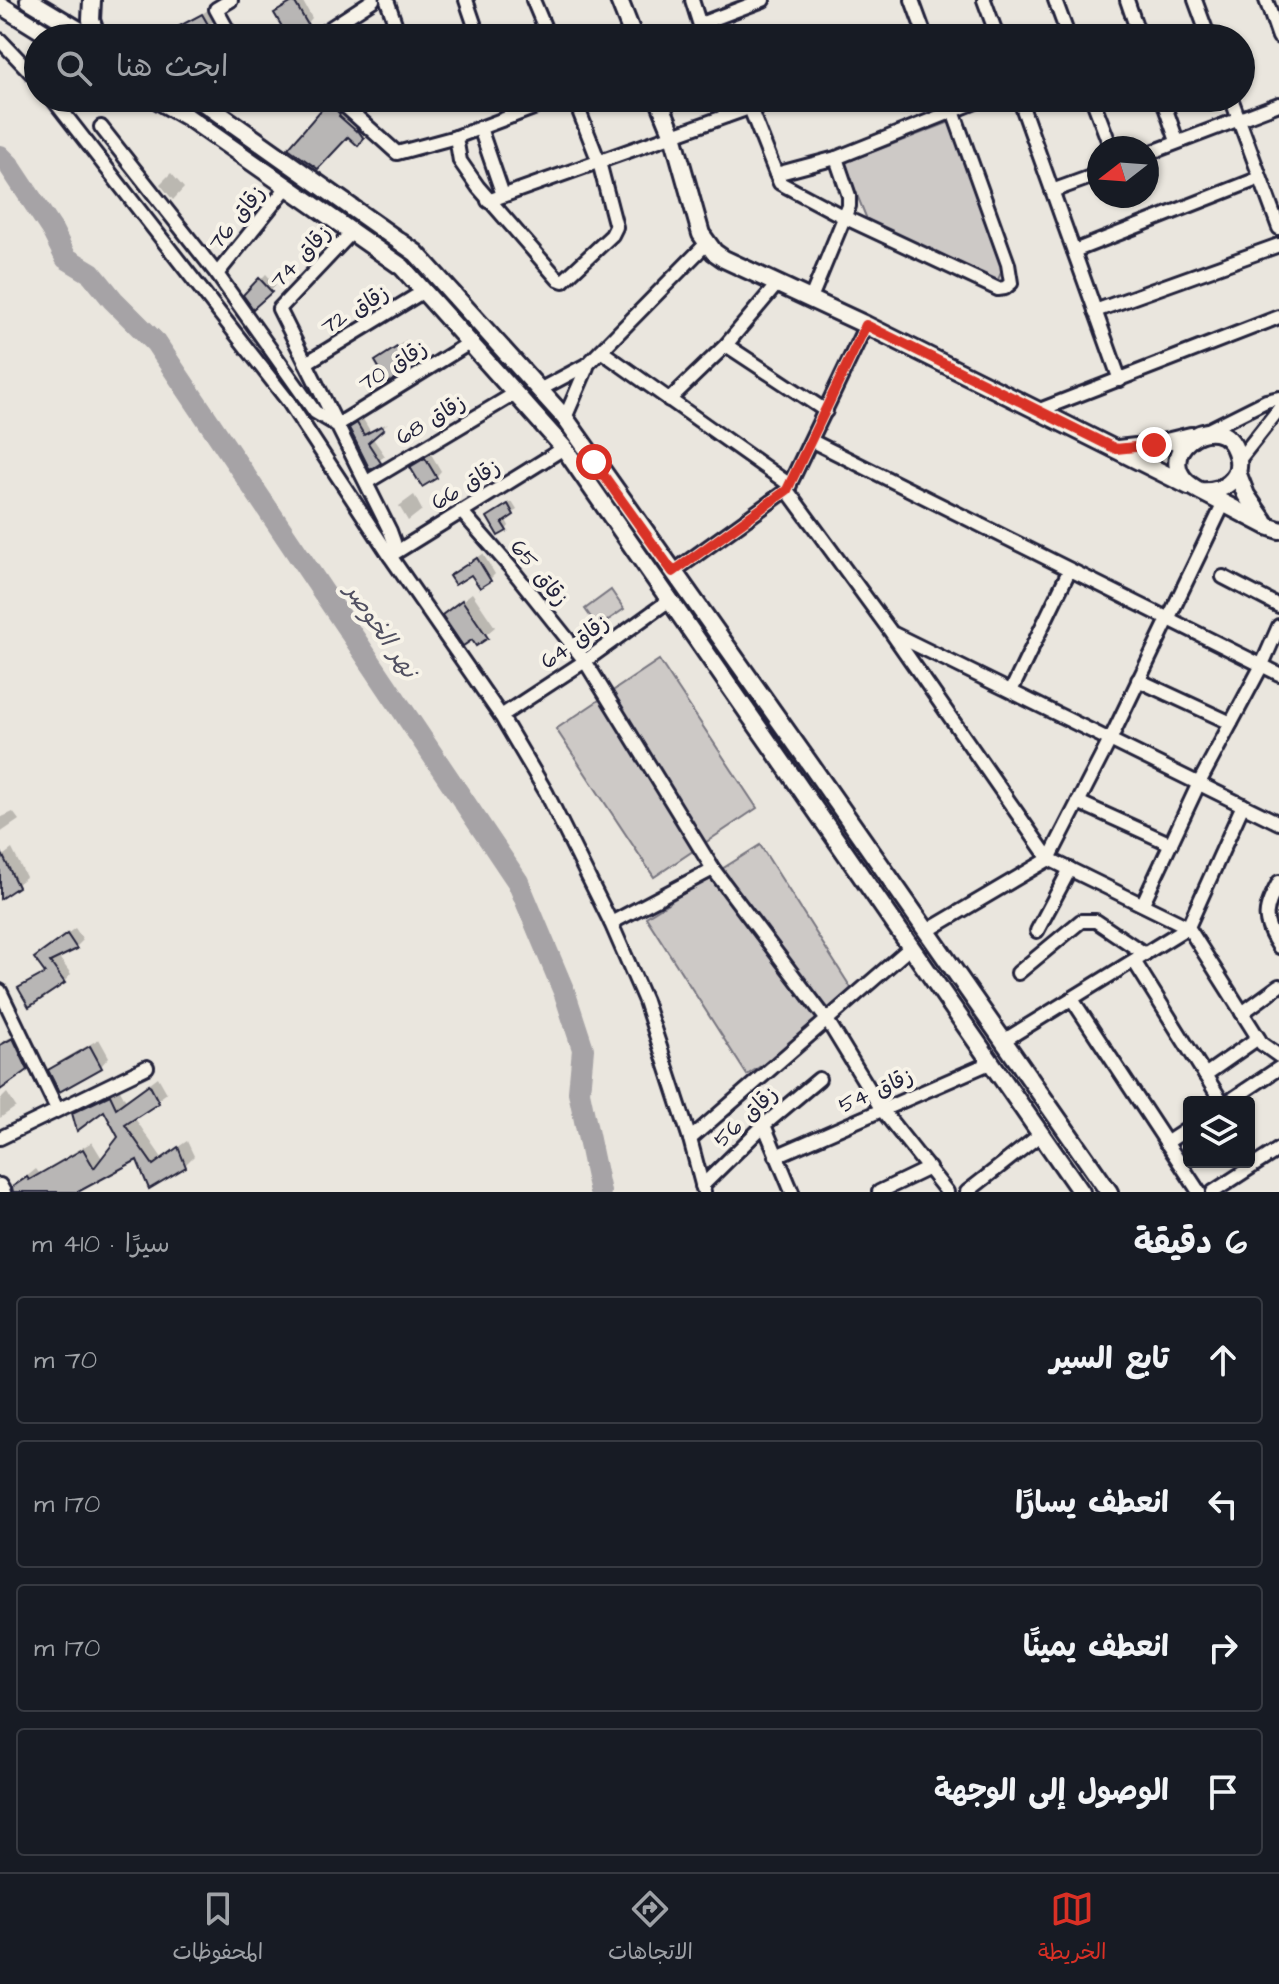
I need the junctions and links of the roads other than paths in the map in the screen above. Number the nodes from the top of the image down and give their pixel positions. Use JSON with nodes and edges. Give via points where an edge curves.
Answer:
{"nodes":[{"id":1,"x":29,"y":0,"type":"edge"},
{"id":2,"x":92,"y":0,"type":"edge"},
{"id":3,"x":231,"y":0,"type":"edge"},
{"id":4,"x":373,"y":0,"type":"edge"},
{"id":5,"x":387,"y":0,"type":"edge"},
{"id":6,"x":466,"y":0,"type":"edge"},
{"id":7,"x":533,"y":0,"type":"edge"},
{"id":8,"x":619,"y":0,"type":"edge"},
{"id":9,"x":692,"y":0,"type":"edge"},
{"id":10,"x":763,"y":0,"type":"edge"},
{"id":11,"x":912,"y":0,"type":"edge"},
{"id":12,"x":984,"y":0,"type":"edge"},
{"id":13,"x":1055,"y":0,"type":"edge"},
{"id":14,"x":1127,"y":0,"type":"edge"},
{"id":15,"x":1195,"y":0,"type":"edge"},
{"id":16,"x":1271,"y":2,"type":"edge"},
{"id":17,"x":0,"y":5,"type":"edge"},
{"id":18,"x":31,"y":24,"type":"edge"},
{"id":19,"x":71,"y":24,"type":"edge"},
{"id":20,"x":92,"y":24,"type":"edge"},
{"id":21,"x":224,"y":24,"type":"edge"},
{"id":22,"x":336,"y":24,"type":"edge"},
{"id":23,"x":395,"y":24,"type":"edge"},
{"id":24,"x":474,"y":24,"type":"edge"},
{"id":25,"x":543,"y":24,"type":"edge"},
{"id":26,"x":628,"y":24,"type":"edge"},
{"id":27,"x":700,"y":24,"type":"joint"},
{"id":28,"x":921,"y":24,"type":"edge"},
{"id":29,"x":993,"y":24,"type":"edge"},
{"id":30,"x":1064,"y":24,"type":"edge"},
{"id":31,"x":1135,"y":24,"type":"edge"},
{"id":32,"x":1204,"y":24,"type":"edge"},
{"id":33,"x":1279,"y":37,"type":"edge"},
{"id":34,"x":0,"y":40,"type":"edge"},
{"id":35,"x":24,"y":65,"type":"edge"},
{"id":36,"x":1279,"y":104,"type":"edge"},
{"id":37,"x":63,"y":112,"type":"edge"},
{"id":38,"x":178,"y":112,"type":"edge"},
{"id":39,"x":224,"y":112,"type":"edge"},
{"id":40,"x":352,"y":112,"type":"edge"},
{"id":41,"x":510,"y":112,"type":"edge"},
{"id":42,"x":523,"y":112,"type":"edge"},
{"id":43,"x":579,"y":112,"type":"edge"},
{"id":44,"x":664,"y":112,"type":"edge"},
{"id":45,"x":725,"y":112,"type":"edge"},
{"id":46,"x":738,"y":112,"type":"edge"},
{"id":47,"x":752,"y":112,"type":"edge"},
{"id":48,"x":951,"y":112,"type":"edge"},
{"id":49,"x":953,"y":112,"type":"edge"},
{"id":50,"x":1024,"y":112,"type":"edge"},
{"id":51,"x":1097,"y":112,"type":"edge"},
{"id":52,"x":1167,"y":112,"type":"edge"},
{"id":53,"x":1236,"y":112,"type":"edge"},
{"id":54,"x":512,"y":116,"type":"junction"},
{"id":55,"x":726,"y":116,"type":"junction"},
{"id":56,"x":1238,"y":118,"type":"junction"},
{"id":57,"x":101,"y":127,"type":"dead end"},
{"id":58,"x":480,"y":128,"type":"junction"},
{"id":59,"x":673,"y":135,"type":"junction"},
{"id":60,"x":1106,"y":136,"type":"edge"},
{"id":61,"x":456,"y":137,"type":"junction"},
{"id":62,"x":1177,"y":141,"type":"junction"},
{"id":63,"x":1159,"y":149,"type":"edge"},
{"id":64,"x":836,"y":158,"type":"junction"},
{"id":65,"x":599,"y":162,"type":"junction"},
{"id":66,"x":776,"y":174,"type":"junction"},
{"id":67,"x":1087,"y":178,"type":"edge"},
{"id":68,"x":1260,"y":178,"type":"junction"},
{"id":69,"x":287,"y":187,"type":"junction"},
{"id":70,"x":1052,"y":191,"type":"junction"},
{"id":71,"x":503,"y":195,"type":"junction"},
{"id":72,"x":488,"y":201,"type":"junction"},
{"id":73,"x":844,"y":217,"type":"junction"},
{"id":74,"x":1279,"y":228,"type":"edge"},
{"id":75,"x":352,"y":232,"type":"junction"},
{"id":76,"x":707,"y":243,"type":"junction"},
{"id":77,"x":1279,"y":245,"type":"edge"},
{"id":78,"x":1074,"y":251,"type":"junction"},
{"id":79,"x":217,"y":274,"type":"junction"},
{"id":80,"x":778,"y":283,"type":"junction"},
{"id":81,"x":424,"y":291,"type":"junction"},
{"id":82,"x":811,"y":298,"type":"junction"},
{"id":83,"x":1095,"y":311,"type":"junction"},
{"id":84,"x":1279,"y":317,"type":"edge"},
{"id":85,"x":866,"y":325,"type":"junction"},
{"id":86,"x":471,"y":342,"type":"junction"},
{"id":87,"x":726,"y":345,"type":"junction"},
{"id":88,"x":601,"y":351,"type":"junction"},
{"id":89,"x":306,"y":363,"type":"junction"},
{"id":90,"x":588,"y":364,"type":"junction"},
{"id":91,"x":1120,"y":380,"type":"junction"},
{"id":92,"x":541,"y":389,"type":"junction"},
{"id":93,"x":516,"y":393,"type":"junction"},
{"id":94,"x":1279,"y":398,"type":"edge"},
{"id":95,"x":669,"y":400,"type":"junction"},
{"id":96,"x":1279,"y":409,"type":"edge"},
{"id":97,"x":826,"y":411,"type":"junction"},
{"id":98,"x":1037,"y":411,"type":"junction"},
{"id":99,"x":565,"y":418,"type":"junction"},
{"id":100,"x":337,"y":425,"type":"junction"},
{"id":101,"x":1198,"y":434,"type":"junction"},
{"id":102,"x":812,"y":441,"type":"junction"},
{"id":103,"x":564,"y":448,"type":"junction"},
{"id":104,"x":1116,"y":449,"type":"junction"},
{"id":105,"x":1238,"y":467,"type":"junction"},
{"id":106,"x":367,"y":482,"type":"junction"},
{"id":107,"x":789,"y":488,"type":"junction"},
{"id":108,"x":1194,"y":489,"type":"junction"},
{"id":109,"x":1224,"y":503,"type":"junction"},
{"id":110,"x":461,"y":511,"type":"junction"},
{"id":111,"x":1273,"y":528,"type":"edge"},
{"id":112,"x":390,"y":556,"type":"junction"},
{"id":113,"x":1069,"y":571,"type":"junction"},
{"id":114,"x":673,"y":572,"type":"junction"},
{"id":115,"x":1223,"y":577,"type":"dead end"},
{"id":116,"x":671,"y":599,"type":"junction"},
{"id":117,"x":1279,"y":606,"type":"edge"},
{"id":118,"x":1167,"y":620,"type":"junction"},
{"id":119,"x":1279,"y":626,"type":"edge"},
{"id":120,"x":891,"y":632,"type":"junction"},
{"id":121,"x":585,"y":661,"type":"junction"},
{"id":122,"x":1261,"y":667,"type":"junction"},
{"id":123,"x":1279,"y":674,"type":"edge"},
{"id":124,"x":1138,"y":680,"type":"junction"},
{"id":125,"x":1011,"y":691,"type":"junction"},
{"id":126,"x":501,"y":716,"type":"junction"},
{"id":127,"x":1231,"y":723,"type":"junction"},
{"id":128,"x":1110,"y":740,"type":"junction"},
{"id":129,"x":1199,"y":783,"type":"junction"},
{"id":130,"x":1078,"y":802,"type":"junction"},
{"id":131,"x":1243,"y":805,"type":"junction"},
{"id":132,"x":1279,"y":823,"type":"edge"},
{"id":133,"x":1171,"y":844,"type":"junction"},
{"id":134,"x":1049,"y":859,"type":"junction"},
{"id":135,"x":713,"y":869,"type":"junction"},
{"id":136,"x":1070,"y":869,"type":"junction"},
{"id":137,"x":1279,"y":882,"type":"edge"},
{"id":138,"x":1143,"y":903,"type":"junction"},
{"id":139,"x":1274,"y":904,"type":"edge"},
{"id":140,"x":611,"y":923,"type":"junction"},
{"id":141,"x":1188,"y":927,"type":"junction"},
{"id":142,"x":927,"y":931,"type":"junction"},
{"id":143,"x":1037,"y":931,"type":"dead end"},
{"id":144,"x":912,"y":946,"type":"junction"},
{"id":145,"x":1279,"y":947,"type":"edge"},
{"id":146,"x":1139,"y":958,"type":"junction"},
{"id":147,"x":1018,"y":973,"type":"dead end"},
{"id":148,"x":1279,"y":986,"type":"edge"},
{"id":149,"x":0,"y":991,"type":"edge"},
{"id":150,"x":1072,"y":999,"type":"junction"},
{"id":151,"x":1242,"y":1013,"type":"junction"},
{"id":152,"x":827,"y":1020,"type":"junction"},
{"id":153,"x":1258,"y":1038,"type":"junction"},
{"id":154,"x":1003,"y":1041,"type":"junction"},
{"id":155,"x":1279,"y":1056,"type":"edge"},
{"id":156,"x":992,"y":1062,"type":"junction"},
{"id":157,"x":147,"y":1067,"type":"dead end"},
{"id":158,"x":1279,"y":1068,"type":"edge"},
{"id":159,"x":1205,"y":1075,"type":"junction"},
{"id":160,"x":819,"y":1079,"type":"dead end"},
{"id":161,"x":1218,"y":1096,"type":"edge"},
{"id":162,"x":1237,"y":1096,"type":"edge"},
{"id":163,"x":57,"y":1109,"type":"junction"},
{"id":164,"x":882,"y":1110,"type":"junction"},
{"id":165,"x":764,"y":1125,"type":"junction"},
{"id":166,"x":1183,"y":1132,"type":"edge"},
{"id":167,"x":1041,"y":1134,"type":"junction"},
{"id":168,"x":0,"y":1138,"type":"edge"},
{"id":169,"x":690,"y":1139,"type":"junction"},
{"id":170,"x":1166,"y":1143,"type":"junction"},
{"id":171,"x":1279,"y":1149,"type":"edge"},
{"id":172,"x":776,"y":1156,"type":"junction"},
{"id":173,"x":929,"y":1168,"type":"junction"},
{"id":174,"x":703,"y":1189,"type":"edge"},
{"id":175,"x":792,"y":1192,"type":"edge"},
{"id":176,"x":879,"y":1192,"type":"edge"},
{"id":177,"x":947,"y":1192,"type":"edge"},
{"id":178,"x":967,"y":1192,"type":"edge"},
{"id":179,"x":1081,"y":1192,"type":"edge"},
{"id":180,"x":1109,"y":1192,"type":"edge"},
{"id":181,"x":1199,"y":1192,"type":"edge"},
{"id":182,"x":1213,"y":1192,"type":"edge"}],
"edges":[{"from":1,"to":19,"type":"main road"},
{"from":2,"to":20,"type":"main road"},
{"from":3,"to":21,"type":"street","via":[[216,9]]},
{"from":4,"to":22,"type":"street"},
{"from":5,"to":23,"type":"street"},
{"from":6,"to":24,"type":"street"},
{"from":7,"to":25,"type":"street"},
{"from":8,"to":26,"type":"main road"},
{"from":9,"to":27,"type":"street"},
{"from":10,"to":27,"type":"street"},
{"from":11,"to":28,"type":"street"},
{"from":12,"to":29,"type":"street"},
{"from":13,"to":30,"type":"street"},
{"from":14,"to":31,"type":"street"},
{"from":15,"to":32,"type":"street"},
{"from":16,"to":33,"type":"street"},
{"from":17,"to":18,"type":"main road"},
{"from":34,"to":35,"type":"street"},
{"from":36,"to":56,"type":"street"},
{"from":37,"to":112,"type":"street","via":[[288,401]]},
{"from":38,"to":69,"type":"main road"},
{"from":39,"to":92,"type":"main road","via":[[416,253]]},
{"from":40,"to":61,"type":"street","via":[[397,153]]},
{"from":41,"to":54,"type":"street"},
{"from":42,"to":54,"type":"street"},
{"from":43,"to":65,"type":"street"},
{"from":44,"to":59,"type":"main road"},
{"from":45,"to":55,"type":"street"},
{"from":46,"to":55,"type":"street"},
{"from":47,"to":66,"type":"street"},
{"from":48,"to":64,"type":"street"},
{"from":49,"to":73,"type":"street","via":[[1011,283],[998,289]]},
{"from":50,"to":70,"type":"street"},
{"from":51,"to":60,"type":"street"},
{"from":52,"to":62,"type":"street"},
{"from":53,"to":56,"type":"street"},
{"from":54,"to":58,"type":"street"},
{"from":55,"to":59,"type":"street"},
{"from":56,"to":62,"type":"street"},
{"from":56,"to":68,"type":"street"},
{"from":57,"to":79,"type":"street"},
{"from":58,"to":61,"type":"street"},
{"from":58,"to":71,"type":"street"},
{"from":59,"to":65,"type":"street"},
{"from":59,"to":76,"type":"main road"},
{"from":61,"to":72,"type":"street","via":[[460,161]]},
{"from":62,"to":63,"type":"street"},
{"from":64,"to":66,"type":"street"},
{"from":64,"to":73,"type":"street","via":[[849,196]]},
{"from":65,"to":71,"type":"street"},
{"from":65,"to":72,"type":"street","via":[[616,227],[563,281]]},
{"from":66,"to":73,"type":"street","via":[[780,183]]},
{"from":67,"to":70,"type":"street"},
{"from":68,"to":74,"type":"street"},
{"from":68,"to":78,"type":"street"},
{"from":69,"to":75,"type":"main road"},
{"from":69,"to":79,"type":"street","name":"زقاق 76"},
{"from":70,"to":78,"type":"street"},
{"from":71,"to":72,"type":"street"},
{"from":73,"to":82,"type":"street"},
{"from":75,"to":81,"type":"main road","via":[[402,267]]},
{"from":75,"to":89,"type":"street","name":"زقاق 74","via":[[279,309]]},
{"from":76,"to":80,"type":"main road","via":[[724,259]]},
{"from":76,"to":88,"type":"street"},
{"from":77,"to":83,"type":"street"},
{"from":78,"to":83,"type":"street"},
{"from":79,"to":100,"type":"street","via":[[315,412]]},
{"from":80,"to":82,"type":"main road"},
{"from":80,"to":87,"type":"street"},
{"from":81,"to":86,"type":"main road"},
{"from":81,"to":89,"type":"street","name":"زقاق 72"},
{"from":82,"to":85,"type":"main road"},
{"from":83,"to":91,"type":"street"},
{"from":84,"to":91,"type":"street"},
{"from":85,"to":97,"type":"street"},
{"from":85,"to":98,"type":"main road"},
{"from":86,"to":93,"type":"main road"},
{"from":86,"to":100,"type":"street","name":"زقاق 70"},
{"from":87,"to":95,"type":"street"},
{"from":87,"to":97,"type":"street"},
{"from":88,"to":90,"type":"street"},
{"from":88,"to":95,"type":"street"},
{"from":89,"to":100,"type":"street"},
{"from":90,"to":92,"type":"street"},
{"from":90,"to":99,"type":"street"},
{"from":91,"to":98,"type":"street"},
{"from":92,"to":99,"type":"main road"},
{"from":93,"to":103,"type":"main road"},
{"from":93,"to":106,"type":"street","name":"زقاق 68"},
{"from":94,"to":101,"type":"street"},
{"from":95,"to":107,"type":"street"},
{"from":96,"to":105,"type":"street"},
{"from":97,"to":102,"type":"street"},
{"from":98,"to":104,"type":"main road"},
{"from":99,"to":114,"type":"main road"},
{"from":100,"to":106,"type":"street"},
{"from":101,"to":104,"type":"main road"},
{"from":101,"to":105,"type":"main road","via":[[1214,432],[1231,442]]},
{"from":101,"to":108,"type":"main road","via":[[1178,455],[1182,477]]},
{"from":102,"to":107,"type":"street"},
{"from":102,"to":113,"type":"street"},
{"from":103,"to":110,"type":"street","name":"زقاق 66"},
{"from":103,"to":116,"type":"main road"},
{"from":104,"to":108,"type":"main road"},
{"from":105,"to":108,"type":"main road","via":[[1222,489]]},
{"from":105,"to":111,"type":"main road","via":[[1252,506]]},
{"from":106,"to":112,"type":"street","via":[[394,542]]},
{"from":107,"to":114,"type":"street"},
{"from":107,"to":120,"type":"street"},
{"from":108,"to":109,"type":"main road"},
{"from":109,"to":111,"type":"main road"},
{"from":109,"to":118,"type":"street"},
{"from":110,"to":112,"type":"street","name":"زقاق 66"},
{"from":110,"to":121,"type":"street","name":"زقاق 65"},
{"from":112,"to":126,"type":"street"},
{"from":113,"to":118,"type":"street"},
{"from":113,"to":125,"type":"street"},
{"from":114,"to":142,"type":"main road"},
{"from":115,"to":117,"type":"street"},
{"from":116,"to":121,"type":"street","name":"زقاق 64"},
{"from":116,"to":144,"type":"main road"},
{"from":118,"to":122,"type":"street"},
{"from":118,"to":124,"type":"street"},
{"from":119,"to":122,"type":"street"},
{"from":120,"to":125,"type":"street"},
{"from":120,"to":134,"type":"street"},
{"from":121,"to":126,"type":"street","name":"زقاق 64"},
{"from":121,"to":135,"type":"street","name":"زقاق 65"},
{"from":122,"to":123,"type":"street"},
{"from":122,"to":127,"type":"street"},
{"from":124,"to":127,"type":"street"},
{"from":124,"to":128,"type":"street"},
{"from":125,"to":128,"type":"street"},
{"from":126,"to":140,"type":"street","via":[[546,792]]},
{"from":127,"to":129,"type":"street"},
{"from":128,"to":129,"type":"street"},
{"from":128,"to":130,"type":"street"},
{"from":129,"to":131,"type":"street"},
{"from":129,"to":133,"type":"street"},
{"from":130,"to":133,"type":"street"},
{"from":130,"to":134,"type":"street"},
{"from":131,"to":132,"type":"street"},
{"from":131,"to":141,"type":"street"},
{"from":133,"to":138,"type":"street"},
{"from":134,"to":136,"type":"street"},
{"from":134,"to":142,"type":"street"},
{"from":135,"to":140,"type":"street"},
{"from":135,"to":152,"type":"street","name":"زقاق 65"},
{"from":136,"to":138,"type":"street"},
{"from":136,"to":143,"type":"street"},
{"from":137,"to":139,"type":"street"},
{"from":138,"to":141,"type":"street"},
{"from":139,"to":145,"type":"street","via":[[1265,920]]},
{"from":140,"to":169,"type":"street","via":[[645,1001]]},
{"from":141,"to":146,"type":"street"},
{"from":141,"to":151,"type":"street"},
{"from":142,"to":154,"type":"main road"},
{"from":144,"to":152,"type":"street"},
{"from":144,"to":156,"type":"main road"},
{"from":146,"to":147,"type":"street","via":[[1096,921],[1087,920]]},
{"from":146,"to":150,"type":"street"},
{"from":146,"to":159,"type":"street"},
{"from":148,"to":151,"type":"street"},
{"from":149,"to":163,"type":"street"},
{"from":150,"to":154,"type":"street"},
{"from":150,"to":170,"type":"street"},
{"from":151,"to":153,"type":"street"},
{"from":152,"to":164,"type":"street","name":"زقاق 65"},
{"from":152,"to":169,"type":"street"},
{"from":153,"to":155,"type":"street"},
{"from":153,"to":159,"type":"street"},
{"from":154,"to":180,"type":"main road"},
{"from":156,"to":164,"type":"street","name":"زقاق 54"},
{"from":156,"to":167,"type":"main road"},
{"from":157,"to":163,"type":"street"},
{"from":158,"to":162,"type":"street"},
{"from":159,"to":161,"type":"street"},
{"from":160,"to":165,"type":"street","name":"زقاق 56"},
{"from":163,"to":168,"type":"street"},
{"from":164,"to":172,"type":"street","name":"زقاق 54"},
{"from":164,"to":173,"type":"street","name":"زقاق 65"},
{"from":165,"to":172,"type":"street"},
{"from":165,"to":174,"type":"street","name":"زقاق 56"},
{"from":166,"to":170,"type":"street"},
{"from":167,"to":178,"type":"street"},
{"from":167,"to":179,"type":"main road"},
{"from":169,"to":174,"type":"street"},
{"from":170,"to":181,"type":"street"},
{"from":171,"to":182,"type":"street"},
{"from":172,"to":175,"type":"street"},
{"from":173,"to":176,"type":"street"},
{"from":173,"to":177,"type":"street","name":"زقاق 65"}]}
